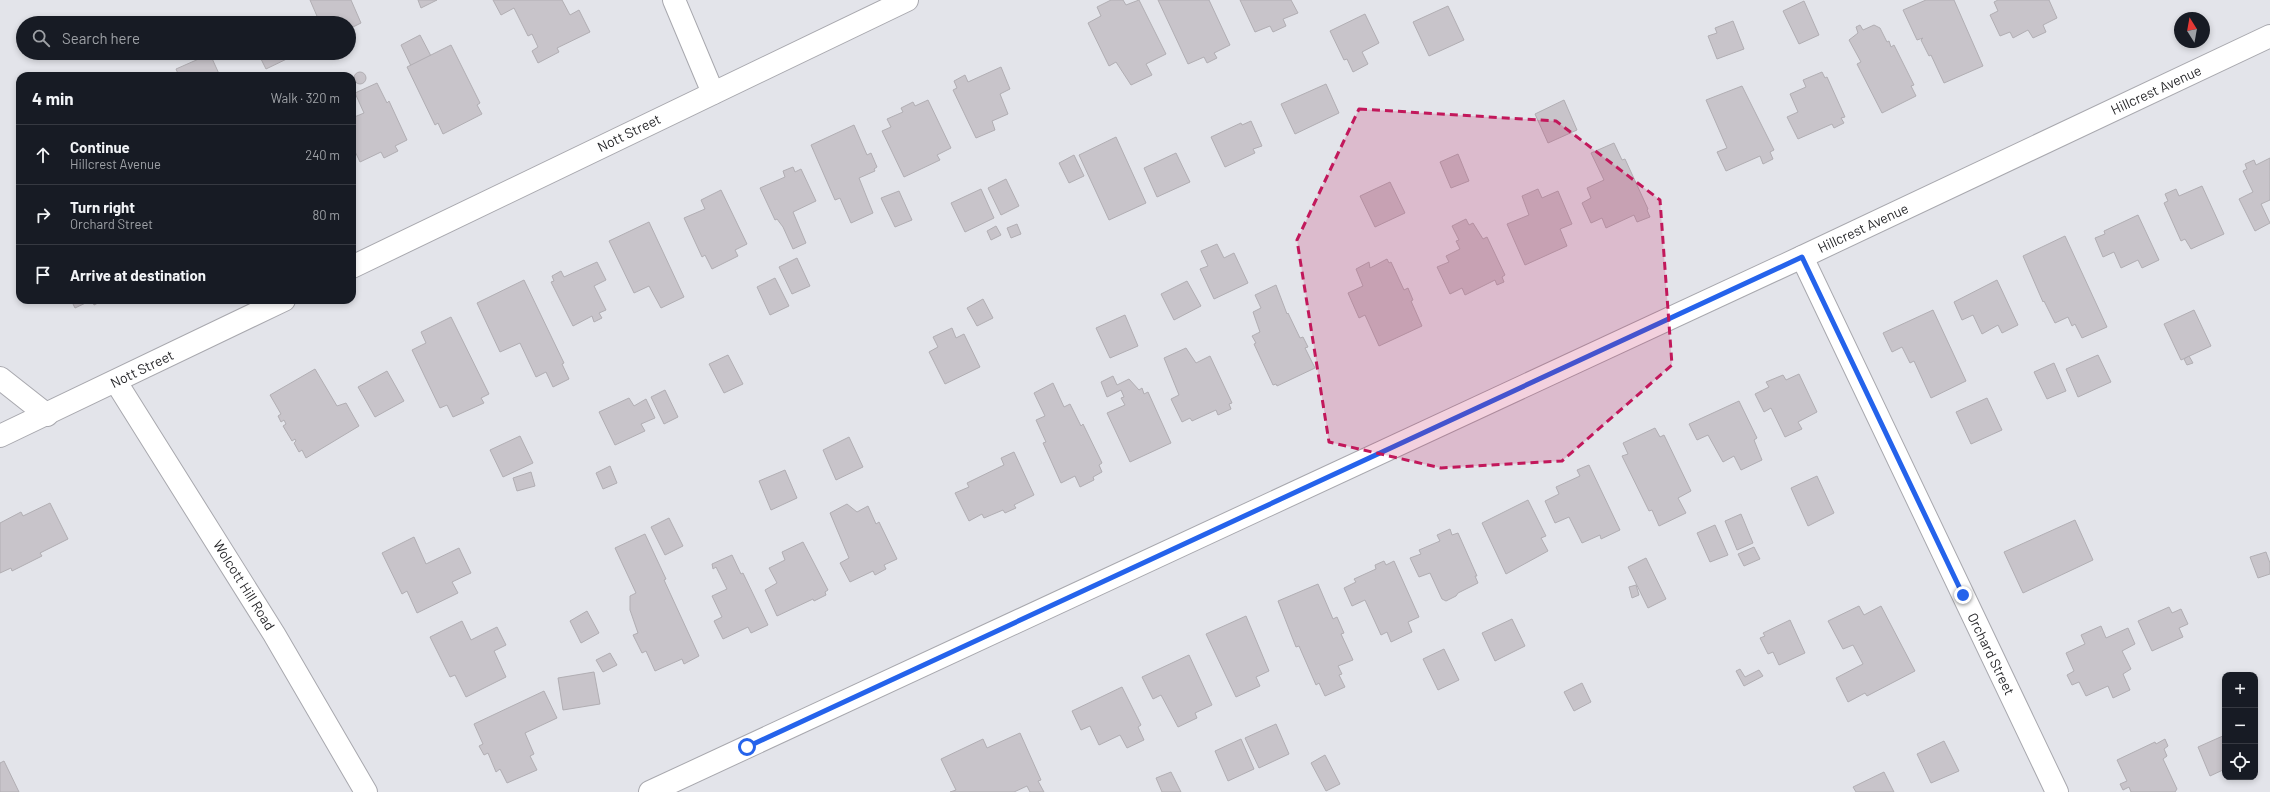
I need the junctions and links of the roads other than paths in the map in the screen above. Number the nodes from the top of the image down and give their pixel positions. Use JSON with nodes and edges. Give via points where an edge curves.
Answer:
{"nodes":[{"id":1,"x":674,"y":0,"type":"edge"},
{"id":2,"x":907,"y":0,"type":"edge"},
{"id":3,"x":2270,"y":36,"type":"edge"},
{"id":4,"x":713,"y":93,"type":"junction"},
{"id":5,"x":1802,"y":257,"type":"junction"},
{"id":6,"x":356,"y":265,"type":"edge"},
{"id":7,"x":276,"y":304,"type":"edge"},
{"id":8,"x":0,"y":378,"type":"edge"},
{"id":9,"x":116,"y":382,"type":"junction"},
{"id":10,"x":47,"y":415,"type":"junction"},
{"id":11,"x":0,"y":436,"type":"edge"},
{"id":12,"x":366,"y":792,"type":"edge"},
{"id":13,"x":650,"y":792,"type":"edge"},
{"id":14,"x":2057,"y":792,"type":"edge"}],
"edges":[{"from":1,"to":4,"type":"street"},
{"from":2,"to":4,"type":"street","name":"Nott Street"},
{"from":3,"to":5,"type":"street","name":"Hillcrest Avenue"},
{"from":4,"to":6,"type":"street","name":"Nott Street"},
{"from":5,"to":13,"type":"street","name":"Hillcrest Avenue"},
{"from":5,"to":14,"type":"street","name":"Orchard Street"},
{"from":7,"to":9,"type":"street","name":"Nott Street"},
{"from":8,"to":10,"type":"street"},
{"from":9,"to":10,"type":"street","name":"Nott Street"},
{"from":9,"to":12,"type":"street","name":"Wolcott Hill Road","via":[[274,634]]},
{"from":10,"to":11,"type":"street","name":"Nott Street"}]}
